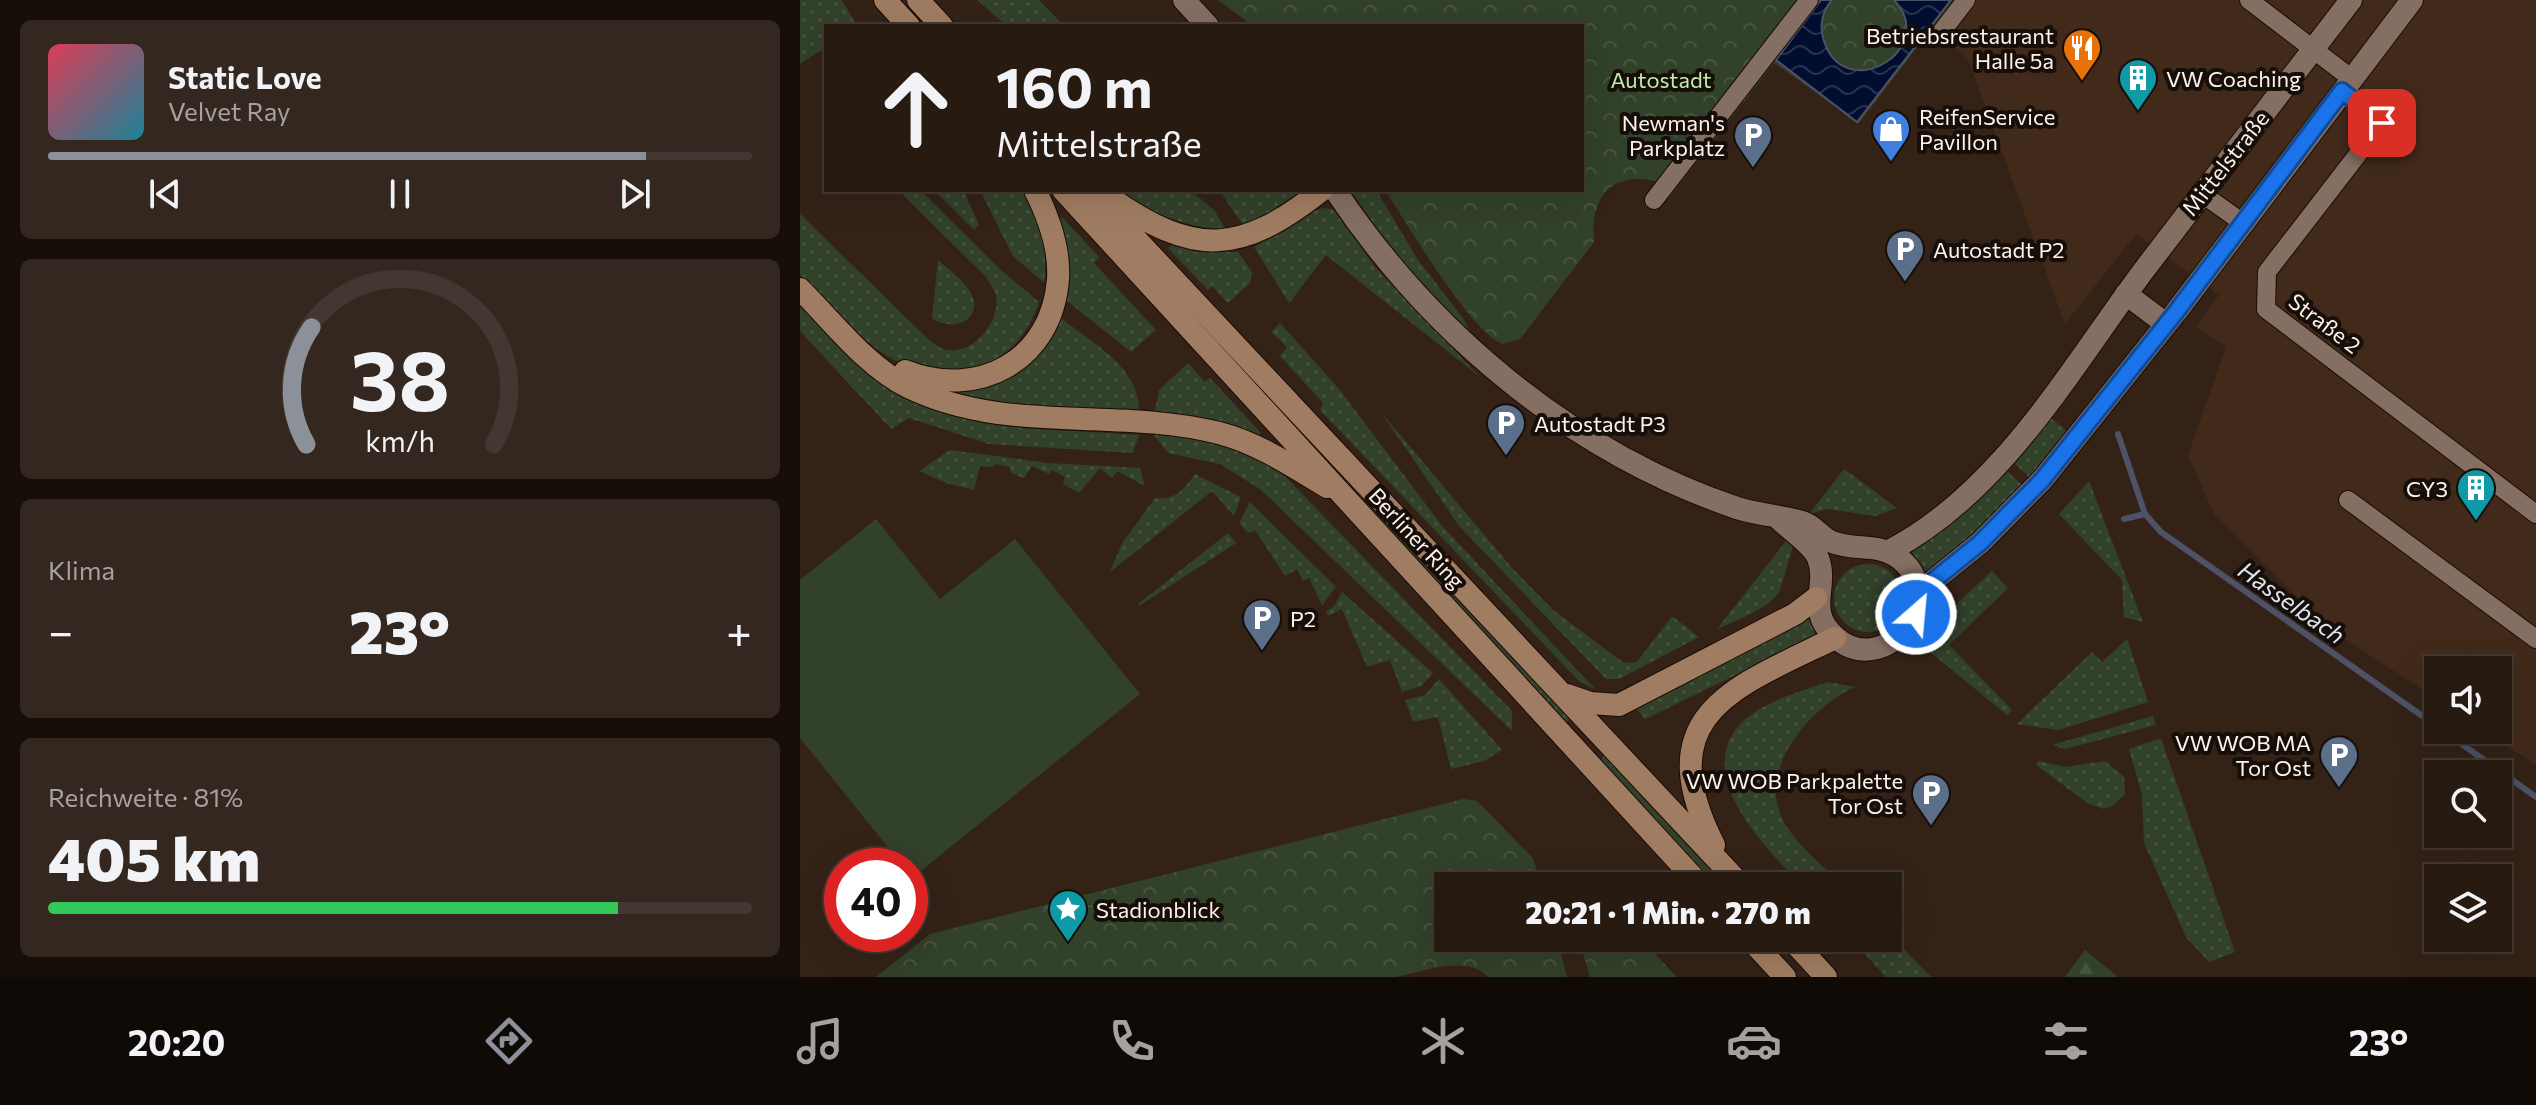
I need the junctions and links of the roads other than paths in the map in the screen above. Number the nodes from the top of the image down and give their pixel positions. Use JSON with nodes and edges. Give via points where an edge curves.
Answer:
{"nodes":[{"id":1,"x":885,"y":0,"type":"edge"},
{"id":2,"x":918,"y":0,"type":"edge"},
{"id":3,"x":1184,"y":0,"type":"edge"},
{"id":4,"x":1809,"y":0,"type":"edge"},
{"id":5,"x":1966,"y":0,"type":"edge"},
{"id":6,"x":2249,"y":0,"type":"edge"},
{"id":7,"x":2351,"y":0,"type":"edge"},
{"id":8,"x":2412,"y":0,"type":"edge"},
{"id":9,"x":907,"y":24,"type":"edge"},
{"id":10,"x":940,"y":24,"type":"edge"},
{"id":11,"x":1206,"y":24,"type":"edge"},
{"id":12,"x":1939,"y":35,"type":"dead end"},
{"id":13,"x":2314,"y":49,"type":"junction"},
{"id":14,"x":2347,"y":85,"type":"junction"},
{"id":15,"x":1036,"y":192,"type":"edge"},
{"id":16,"x":1065,"y":192,"type":"edge"},
{"id":17,"x":1092,"y":192,"type":"edge"},
{"id":18,"x":1102,"y":192,"type":"edge"},
{"id":19,"x":1319,"y":192,"type":"edge"},
{"id":20,"x":1336,"y":192,"type":"edge"},
{"id":21,"x":2201,"y":193,"type":"junction"},
{"id":22,"x":1654,"y":200,"type":"dead end"},
{"id":23,"x":2243,"y":223,"type":"junction"},
{"id":24,"x":800,"y":289,"type":"edge"},
{"id":25,"x":2126,"y":294,"type":"junction"},
{"id":26,"x":2166,"y":324,"type":"junction"},
{"id":27,"x":849,"y":338,"type":"junction"},
{"id":28,"x":1345,"y":498,"type":"junction"},
{"id":29,"x":2348,"y":500,"type":"dead end"},
{"id":30,"x":2536,"y":514,"type":"edge"},
{"id":31,"x":1780,"y":520,"type":"junction"},
{"id":32,"x":1856,"y":548,"type":"junction"},
{"id":33,"x":1889,"y":551,"type":"junction"},
{"id":34,"x":1822,"y":575,"type":"junction"},
{"id":35,"x":1918,"y":593,"type":"junction"},
{"id":36,"x":1816,"y":598,"type":"junction"},
{"id":37,"x":1835,"y":638,"type":"junction"},
{"id":38,"x":2536,"y":639,"type":"edge"},
{"id":39,"x":1566,"y":695,"type":"junction"},
{"id":40,"x":1725,"y":867,"type":"junction"},
{"id":41,"x":1688,"y":872,"type":"edge"},
{"id":42,"x":1729,"y":872,"type":"edge"},
{"id":43,"x":1762,"y":952,"type":"edge"},
{"id":44,"x":1803,"y":952,"type":"edge"},
{"id":45,"x":1785,"y":977,"type":"edge"},
{"id":46,"x":1826,"y":977,"type":"edge"}],
"edges":[{"from":1,"to":9,"type":"main road"},
{"from":2,"to":10,"type":"main road"},
{"from":3,"to":11,"type":"street"},
{"from":4,"to":22,"type":"street"},
{"from":5,"to":12,"type":"street"},
{"from":6,"to":13,"type":"street"},
{"from":7,"to":13,"type":"street","name":"Mittelstraße"},
{"from":8,"to":14,"type":"street"},
{"from":13,"to":14,"type":"street"},
{"from":13,"to":21,"type":"street","name":"Mittelstraße"},
{"from":14,"to":23,"type":"street"},
{"from":14,"to":30,"type":"street","name":"Straße 2","via":[[2382,123],[2267,272],[2266,309]]},
{"from":15,"to":27,"type":"main road","via":[[1055,243],[1053,301],[1033,342],[1016,360],[977,381],[947,383],[892,366]]},
{"from":16,"to":28,"type":"main road","name":"Berliner Ring"},
{"from":17,"to":39,"type":"main road","name":"Berliner Ring"},
{"from":18,"to":19,"type":"main road","via":[[1166,232],[1216,240],[1261,232]]},
{"from":20,"to":31,"type":"street","via":[[1386,260],[1456,335],[1526,395],[1650,470]]},
{"from":21,"to":23,"type":"street"},
{"from":21,"to":25,"type":"street","name":"Mittelstraße"},
{"from":23,"to":26,"type":"street"},
{"from":24,"to":27,"type":"main road"},
{"from":25,"to":26,"type":"street"},
{"from":25,"to":33,"type":"street","name":"Mittelstraße","via":[[1994,468],[1922,534]]},
{"from":26,"to":35,"type":"street","via":[[2034,489],[1980,543]]},
{"from":27,"to":28,"type":"main road","via":[[887,375],[980,412],[1217,433],[1252,443]]},
{"from":28,"to":41,"type":"main road","name":"Berliner Ring"},
{"from":29,"to":38,"type":"street"},
{"from":31,"to":32,"type":"street","via":[[1804,522],[1831,542]]},
{"from":31,"to":34,"type":"street","via":[[1818,556]]},
{"from":32,"to":33,"type":"street"},
{"from":32,"to":34,"type":"street","via":[[1836,558]]},
{"from":33,"to":35,"type":"street","via":[[1914,576]]},
{"from":34,"to":36,"type":"street"},
{"from":35,"to":37,"type":"street","via":[[1916,614],[1905,632],[1887,645],[1866,649]]},
{"from":36,"to":37,"type":"street","via":[[1821,620]]},
{"from":36,"to":39,"type":"main road","via":[[1795,614],[1619,705]]},
{"from":37,"to":40,"type":"main road","via":[[1735,689],[1699,729],[1688,765],[1690,787]]},
{"from":39,"to":40,"type":"main road","name":"Berliner Ring"},
{"from":40,"to":42,"type":"main road","name":"Berliner Ring"},
{"from":43,"to":45,"type":"main road"},
{"from":44,"to":46,"type":"main road"}]}
